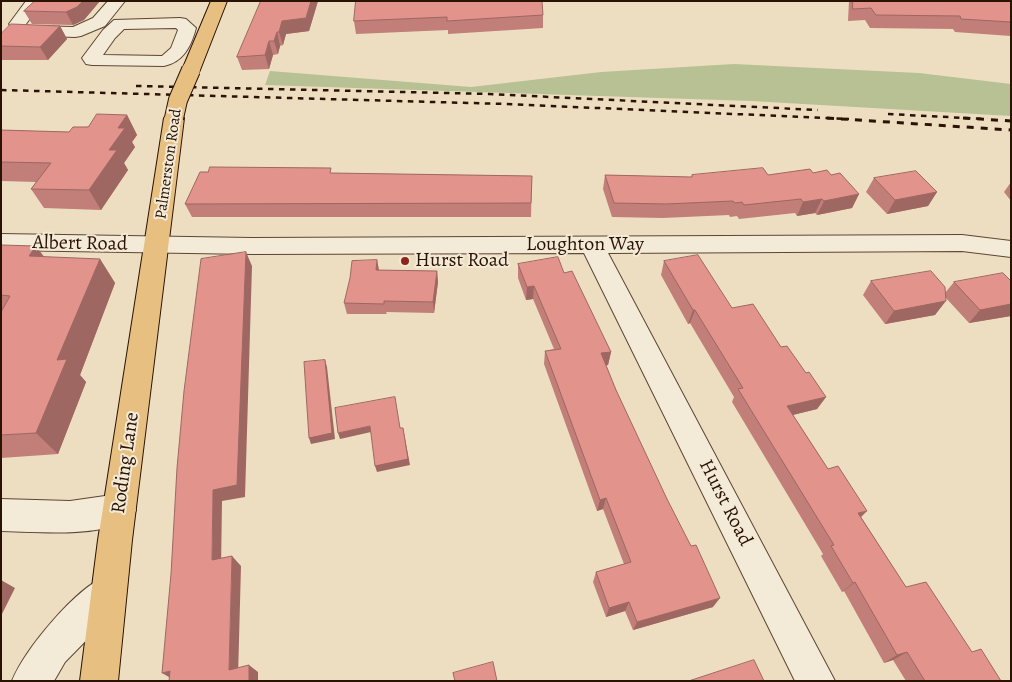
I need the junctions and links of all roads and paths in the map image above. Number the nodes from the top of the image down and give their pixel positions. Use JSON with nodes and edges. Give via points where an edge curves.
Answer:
{"nodes":[{"id":1,"x":35,"y":1,"type":"edge"},
{"id":2,"x":117,"y":1,"type":"edge"},
{"id":3,"x":219,"y":1,"type":"edge"},
{"id":4,"x":75,"y":32,"type":"junction"},
{"id":5,"x":108,"y":34,"type":"junction"},
{"id":6,"x":1,"y":242,"type":"edge"},
{"id":7,"x":158,"y":245,"type":"junction"},
{"id":8,"x":592,"y":245,"type":"junction"},
{"id":9,"x":1011,"y":249,"type":"edge"},
{"id":10,"x":119,"y":510,"type":"junction"},
{"id":11,"x":1,"y":514,"type":"edge"},
{"id":12,"x":106,"y":594,"type":"junction"},
{"id":13,"x":30,"y":681,"type":"edge"},
{"id":14,"x":98,"y":681,"type":"edge"},
{"id":15,"x":816,"y":681,"type":"edge"}],
"edges":[{"from":1,"to":4,"type":"street","via":[[17,24],[23,31]]},
{"from":2,"to":4,"type":"street","via":[[100,22]]},
{"from":3,"to":7,"type":"main road","name":"Palmerston Road","bridge":true,"via":[[178,100]]},
{"from":4,"to":5,"type":"street"},
{"from":5,"to":5,"type":"street","via":[[92,60],[164,61],[173,57],[185,40],[187,28],[180,22],[124,23]]},
{"from":6,"to":7,"type":"street","name":"Albert Road"},
{"from":7,"to":8,"type":"street","name":"Loughton Way"},
{"from":7,"to":10,"type":"main road","name":"Roding Lane"},
{"from":8,"to":9,"type":"street","name":"Loughton Way","via":[[924,242]]},
{"from":8,"to":15,"type":"street","name":"Hurst Road"},
{"from":10,"to":11,"type":"street","via":[[70,517]]},
{"from":10,"to":12,"type":"main road","name":"Roding Lane"},
{"from":12,"to":13,"type":"street","via":[[52,649]]},
{"from":12,"to":14,"type":"main road","name":"Roding Lane"}]}
